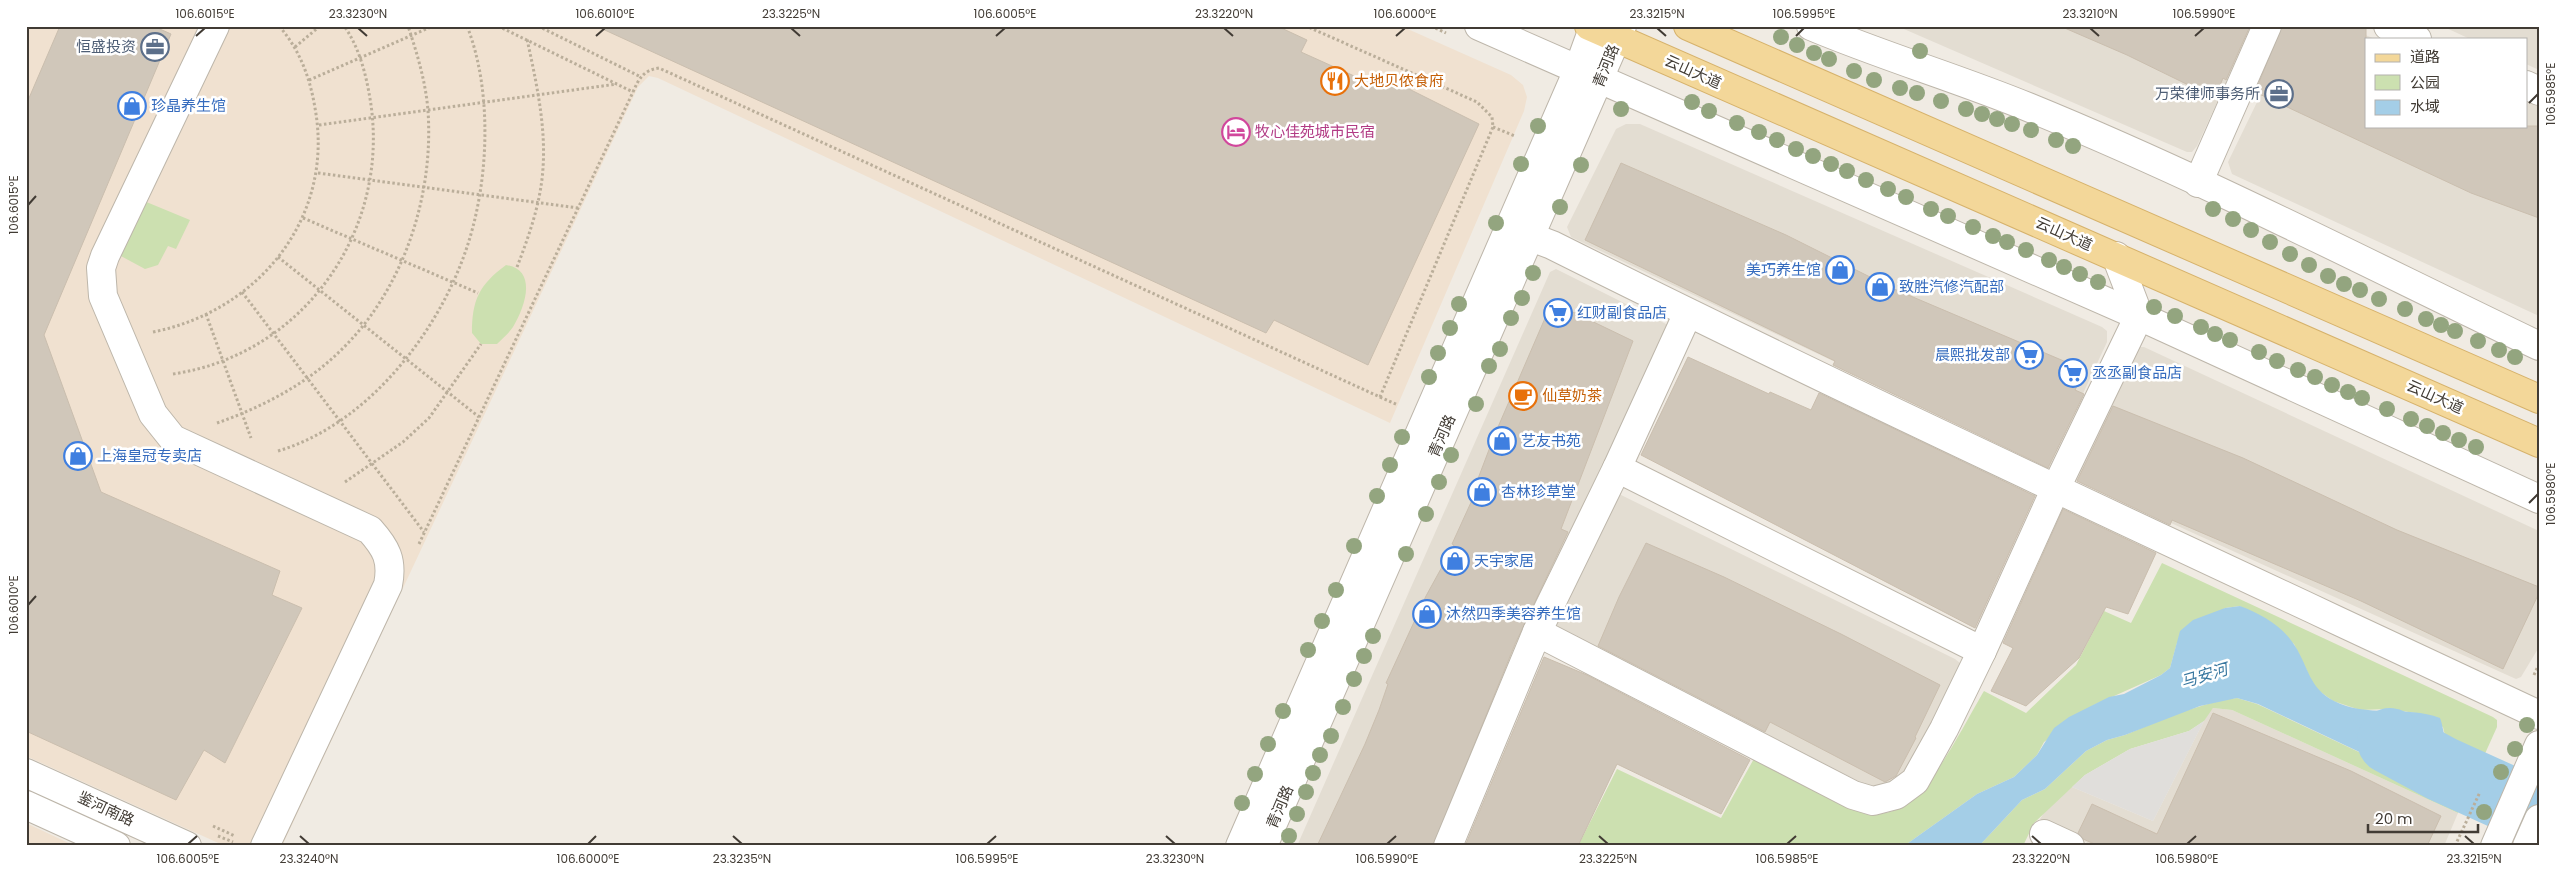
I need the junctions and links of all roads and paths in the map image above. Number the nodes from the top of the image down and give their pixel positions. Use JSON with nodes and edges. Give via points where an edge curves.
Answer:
{"nodes":[{"id":1,"x":201,"y":26,"type":"edge"},
{"id":2,"x":215,"y":26,"type":"edge"},
{"id":3,"x":279,"y":26,"type":"edge"},
{"id":4,"x":320,"y":26,"type":"edge"},
{"id":5,"x":344,"y":26,"type":"edge"},
{"id":6,"x":408,"y":26,"type":"edge"},
{"id":7,"x":433,"y":26,"type":"edge"},
{"id":8,"x":466,"y":26,"type":"edge"},
{"id":9,"x":498,"y":26,"type":"edge"},
{"id":10,"x":538,"y":26,"type":"edge"},
{"id":11,"x":1306,"y":26,"type":"edge"},
{"id":12,"x":1479,"y":26,"type":"edge"},
{"id":13,"x":1688,"y":26,"type":"edge"},
{"id":14,"x":1811,"y":26,"type":"edge"},
{"id":15,"x":2267,"y":26,"type":"edge"},
{"id":16,"x":2388,"y":26,"type":"edge"},
{"id":17,"x":1603,"y":29,"type":"edge"},
{"id":18,"x":411,"y":36,"type":"junction"},
{"id":19,"x":2415,"y":38,"type":"edge"},
{"id":20,"x":527,"y":40,"type":"junction"},
{"id":21,"x":296,"y":47,"type":"junction"},
{"id":22,"x":360,"y":58,"type":"junction"},
{"id":23,"x":1589,"y":75,"type":"junction"},
{"id":24,"x":641,"y":77,"type":"junction"},
{"id":25,"x":309,"y":80,"type":"junction"},
{"id":26,"x":618,"y":84,"type":"junction"},
{"id":27,"x":632,"y":92,"type":"junction"},
{"id":28,"x":538,"y":95,"type":"junction"},
{"id":29,"x":482,"y":103,"type":"junction"},
{"id":30,"x":428,"y":110,"type":"junction"},
{"id":31,"x":372,"y":118,"type":"junction"},
{"id":32,"x":318,"y":125,"type":"junction"},
{"id":33,"x":1493,"y":127,"type":"junction"},
{"id":34,"x":1522,"y":140,"type":"dead end"},
{"id":35,"x":318,"y":173,"type":"junction"},
{"id":36,"x":368,"y":180,"type":"junction"},
{"id":37,"x":2198,"y":182,"type":"junction"},
{"id":38,"x":424,"y":187,"type":"junction"},
{"id":39,"x":479,"y":195,"type":"junction"},
{"id":40,"x":537,"y":203,"type":"junction"},
{"id":41,"x":578,"y":208,"type":"junction"},
{"id":42,"x":303,"y":218,"type":"junction"},
{"id":43,"x":1531,"y":237,"type":"junction"},
{"id":44,"x":350,"y":239,"type":"junction"},
{"id":45,"x":2116,"y":256,"type":"junction"},
{"id":46,"x":278,"y":257,"type":"junction"},
{"id":47,"x":402,"y":261,"type":"junction"},
{"id":48,"x":517,"y":267,"type":"dead end"},
{"id":49,"x":452,"y":282,"type":"junction"},
{"id":50,"x":321,"y":291,"type":"junction"},
{"id":51,"x":242,"y":292,"type":"junction"},
{"id":52,"x":478,"y":293,"type":"dead end"},
{"id":53,"x":1688,"y":313,"type":"junction"},
{"id":54,"x":206,"y":314,"type":"junction"},
{"id":55,"x":2140,"y":316,"type":"junction"},
{"id":56,"x":363,"y":324,"type":"junction"},
{"id":57,"x":148,"y":332,"type":"dead end"},
{"id":58,"x":273,"y":334,"type":"junction"},
{"id":59,"x":481,"y":344,"type":"dead end"},
{"id":60,"x":2539,"y":346,"type":"edge"},
{"id":61,"x":406,"y":358,"type":"junction"},
{"id":62,"x":223,"y":361,"type":"junction"},
{"id":63,"x":164,"y":376,"type":"dead end"},
{"id":64,"x":306,"y":378,"type":"junction"},
{"id":65,"x":449,"y":392,"type":"junction"},
{"id":66,"x":1380,"y":397,"type":"junction"},
{"id":67,"x":2539,"y":399,"type":"edge"},
{"id":68,"x":1406,"y":409,"type":"dead end"},
{"id":69,"x":243,"y":414,"type":"junction"},
{"id":70,"x":480,"y":417,"type":"junction"},
{"id":71,"x":338,"y":421,"type":"junction"},
{"id":72,"x":212,"y":424,"type":"dead end"},
{"id":73,"x":252,"y":440,"type":"dead end"},
{"id":74,"x":2539,"y":443,"type":"edge"},
{"id":75,"x":273,"y":452,"type":"dead end"},
{"id":76,"x":371,"y":465,"type":"junction"},
{"id":77,"x":1617,"y":468,"type":"junction"},
{"id":78,"x":342,"y":484,"type":"dead end"},
{"id":79,"x":2055,"y":490,"type":"junction"},
{"id":80,"x":2539,"y":499,"type":"edge"},
{"id":81,"x":424,"y":532,"type":"junction"},
{"id":82,"x":417,"y":547,"type":"dead end"},
{"id":83,"x":1537,"y":632,"type":"junction"},
{"id":84,"x":1982,"y":651,"type":"junction"},
{"id":85,"x":2539,"y":715,"type":"edge"},
{"id":86,"x":2539,"y":745,"type":"edge"},
{"id":87,"x":26,"y":772,"type":"edge"},
{"id":88,"x":26,"y":805,"type":"edge"},
{"id":89,"x":2473,"y":806,"type":"dead end"},
{"id":90,"x":212,"y":834,"type":"dead end"},
{"id":91,"x":2044,"y":834,"type":"dead end"},
{"id":92,"x":251,"y":843,"type":"edge"},
{"id":93,"x":116,"y":846,"type":"edge"},
{"id":94,"x":187,"y":846,"type":"edge"},
{"id":95,"x":1240,"y":846,"type":"edge"},
{"id":96,"x":1263,"y":846,"type":"edge"},
{"id":97,"x":1448,"y":846,"type":"edge"},
{"id":98,"x":2070,"y":846,"type":"edge"},
{"id":99,"x":2456,"y":846,"type":"edge"},
{"id":100,"x":2496,"y":846,"type":"edge"}],
"edges":[{"from":1,"to":92,"type":"street","via":[[91,266],[92,295],[110,343],[147,422],[170,450],[200,467],[355,536],[373,562],[374,578]]},
{"from":2,"to":92,"type":"street","via":[[101,268],[103,296],[153,414],[173,439],[370,530],[380,542],[391,568],[388,585]]},
{"from":3,"to":21,"type":"path"},
{"from":4,"to":21,"type":"path"},
{"from":5,"to":22,"type":"path"},
{"from":6,"to":18,"type":"path"},
{"from":7,"to":18,"type":"path"},
{"from":8,"to":29,"type":"path","via":[[476,58]]},
{"from":9,"to":20,"type":"path"},
{"from":10,"to":24,"type":"path"},
{"from":11,"to":33,"type":"path","via":[[1477,102],[1492,117]]},
{"from":12,"to":23,"type":"street"},
{"from":13,"to":67,"type":"main road"},
{"from":14,"to":37,"type":"street","via":[[2027,107]]},
{"from":15,"to":37,"type":"street"},
{"from":16,"to":19,"type":"street"},
{"from":17,"to":23,"type":"street","name":"青河路"},
{"from":17,"to":45,"type":"main road","name":"云山大道"},
{"from":18,"to":22,"type":"path"},
{"from":18,"to":30,"type":"path"},
{"from":20,"to":26,"type":"path"},
{"from":20,"to":28,"type":"path"},
{"from":21,"to":25,"type":"path"},
{"from":22,"to":25,"type":"path"},
{"from":22,"to":31,"type":"path"},
{"from":23,"to":43,"type":"street","name":"青河路"},
{"from":23,"to":55,"type":"street"},
{"from":23,"to":95,"type":"street","name":"青河路"},
{"from":24,"to":27,"type":"path"},
{"from":24,"to":66,"type":"path","via":[[644,72],[659,68]]},
{"from":25,"to":32,"type":"path"},
{"from":26,"to":27,"type":"path"},
{"from":26,"to":28,"type":"path"},
{"from":27,"to":41,"type":"path"},
{"from":28,"to":29,"type":"path"},
{"from":28,"to":40,"type":"path","via":[[543,168]]},
{"from":29,"to":30,"type":"path"},
{"from":29,"to":39,"type":"path","via":[[486,129]]},
{"from":30,"to":31,"type":"path"},
{"from":30,"to":38,"type":"path"},
{"from":31,"to":32,"type":"path"},
{"from":31,"to":36,"type":"path","via":[[373,148]]},
{"from":32,"to":35,"type":"path"},
{"from":33,"to":34,"type":"path"},
{"from":33,"to":66,"type":"path"},
{"from":35,"to":36,"type":"path"},
{"from":35,"to":42,"type":"path"},
{"from":36,"to":38,"type":"path"},
{"from":36,"to":44,"type":"path","via":[[364,204]]},
{"from":37,"to":60,"type":"street"},
{"from":38,"to":39,"type":"path"},
{"from":38,"to":47,"type":"path"},
{"from":39,"to":40,"type":"path"},
{"from":39,"to":49,"type":"path","via":[[466,251]]},
{"from":40,"to":41,"type":"path"},
{"from":40,"to":48,"type":"path"},
{"from":41,"to":70,"type":"path"},
{"from":42,"to":44,"type":"path"},
{"from":42,"to":46,"type":"path"},
{"from":43,"to":53,"type":"street"},
{"from":43,"to":96,"type":"street","name":"青河路"},
{"from":44,"to":47,"type":"path"},
{"from":44,"to":50,"type":"path"},
{"from":45,"to":55,"type":"street"},
{"from":45,"to":74,"type":"main road","name":"云山大道"},
{"from":46,"to":50,"type":"path"},
{"from":46,"to":51,"type":"path"},
{"from":47,"to":49,"type":"path"},
{"from":47,"to":56,"type":"path","via":[[386,293]]},
{"from":49,"to":52,"type":"path"},
{"from":49,"to":61,"type":"path","via":[[441,306]]},
{"from":50,"to":56,"type":"path"},
{"from":50,"to":58,"type":"path","via":[[298,315]]},
{"from":51,"to":54,"type":"path"},
{"from":51,"to":58,"type":"path"},
{"from":53,"to":77,"type":"street"},
{"from":53,"to":79,"type":"street"},
{"from":54,"to":57,"type":"path"},
{"from":54,"to":62,"type":"path"},
{"from":55,"to":79,"type":"street"},
{"from":55,"to":80,"type":"street"},
{"from":56,"to":61,"type":"path"},
{"from":56,"to":64,"type":"path","via":[[338,353]]},
{"from":58,"to":62,"type":"path","via":[[247,352]]},
{"from":58,"to":64,"type":"path"},
{"from":59,"to":65,"type":"path"},
{"from":61,"to":65,"type":"path"},
{"from":61,"to":71,"type":"path","via":[[384,385]]},
{"from":62,"to":63,"type":"path","via":[[190,372]]},
{"from":62,"to":69,"type":"path"},
{"from":64,"to":69,"type":"path"},
{"from":64,"to":71,"type":"path"},
{"from":65,"to":70,"type":"path"},
{"from":65,"to":76,"type":"path","via":[[429,418]]},
{"from":66,"to":68,"type":"path"},
{"from":69,"to":72,"type":"path"},
{"from":69,"to":73,"type":"path"},
{"from":70,"to":81,"type":"path"},
{"from":71,"to":75,"type":"path","via":[[315,436]]},
{"from":71,"to":76,"type":"path"},
{"from":76,"to":78,"type":"path"},
{"from":76,"to":81,"type":"path"},
{"from":77,"to":83,"type":"street"},
{"from":77,"to":84,"type":"street"},
{"from":79,"to":84,"type":"street"},
{"from":79,"to":85,"type":"street"},
{"from":81,"to":82,"type":"path"},
{"from":83,"to":84,"type":"street","via":[[1853,795],[1873,801],[1896,795],[1915,781]]},
{"from":83,"to":97,"type":"street"},
{"from":86,"to":100,"type":"street"},
{"from":87,"to":94,"type":"street","name":"鉴河南路"},
{"from":88,"to":93,"type":"street","name":"鉴河南路"},
{"from":89,"to":99,"type":"path"},
{"from":90,"to":92,"type":"path","via":[[230,842]]},
{"from":91,"to":98,"type":"street"}]}
